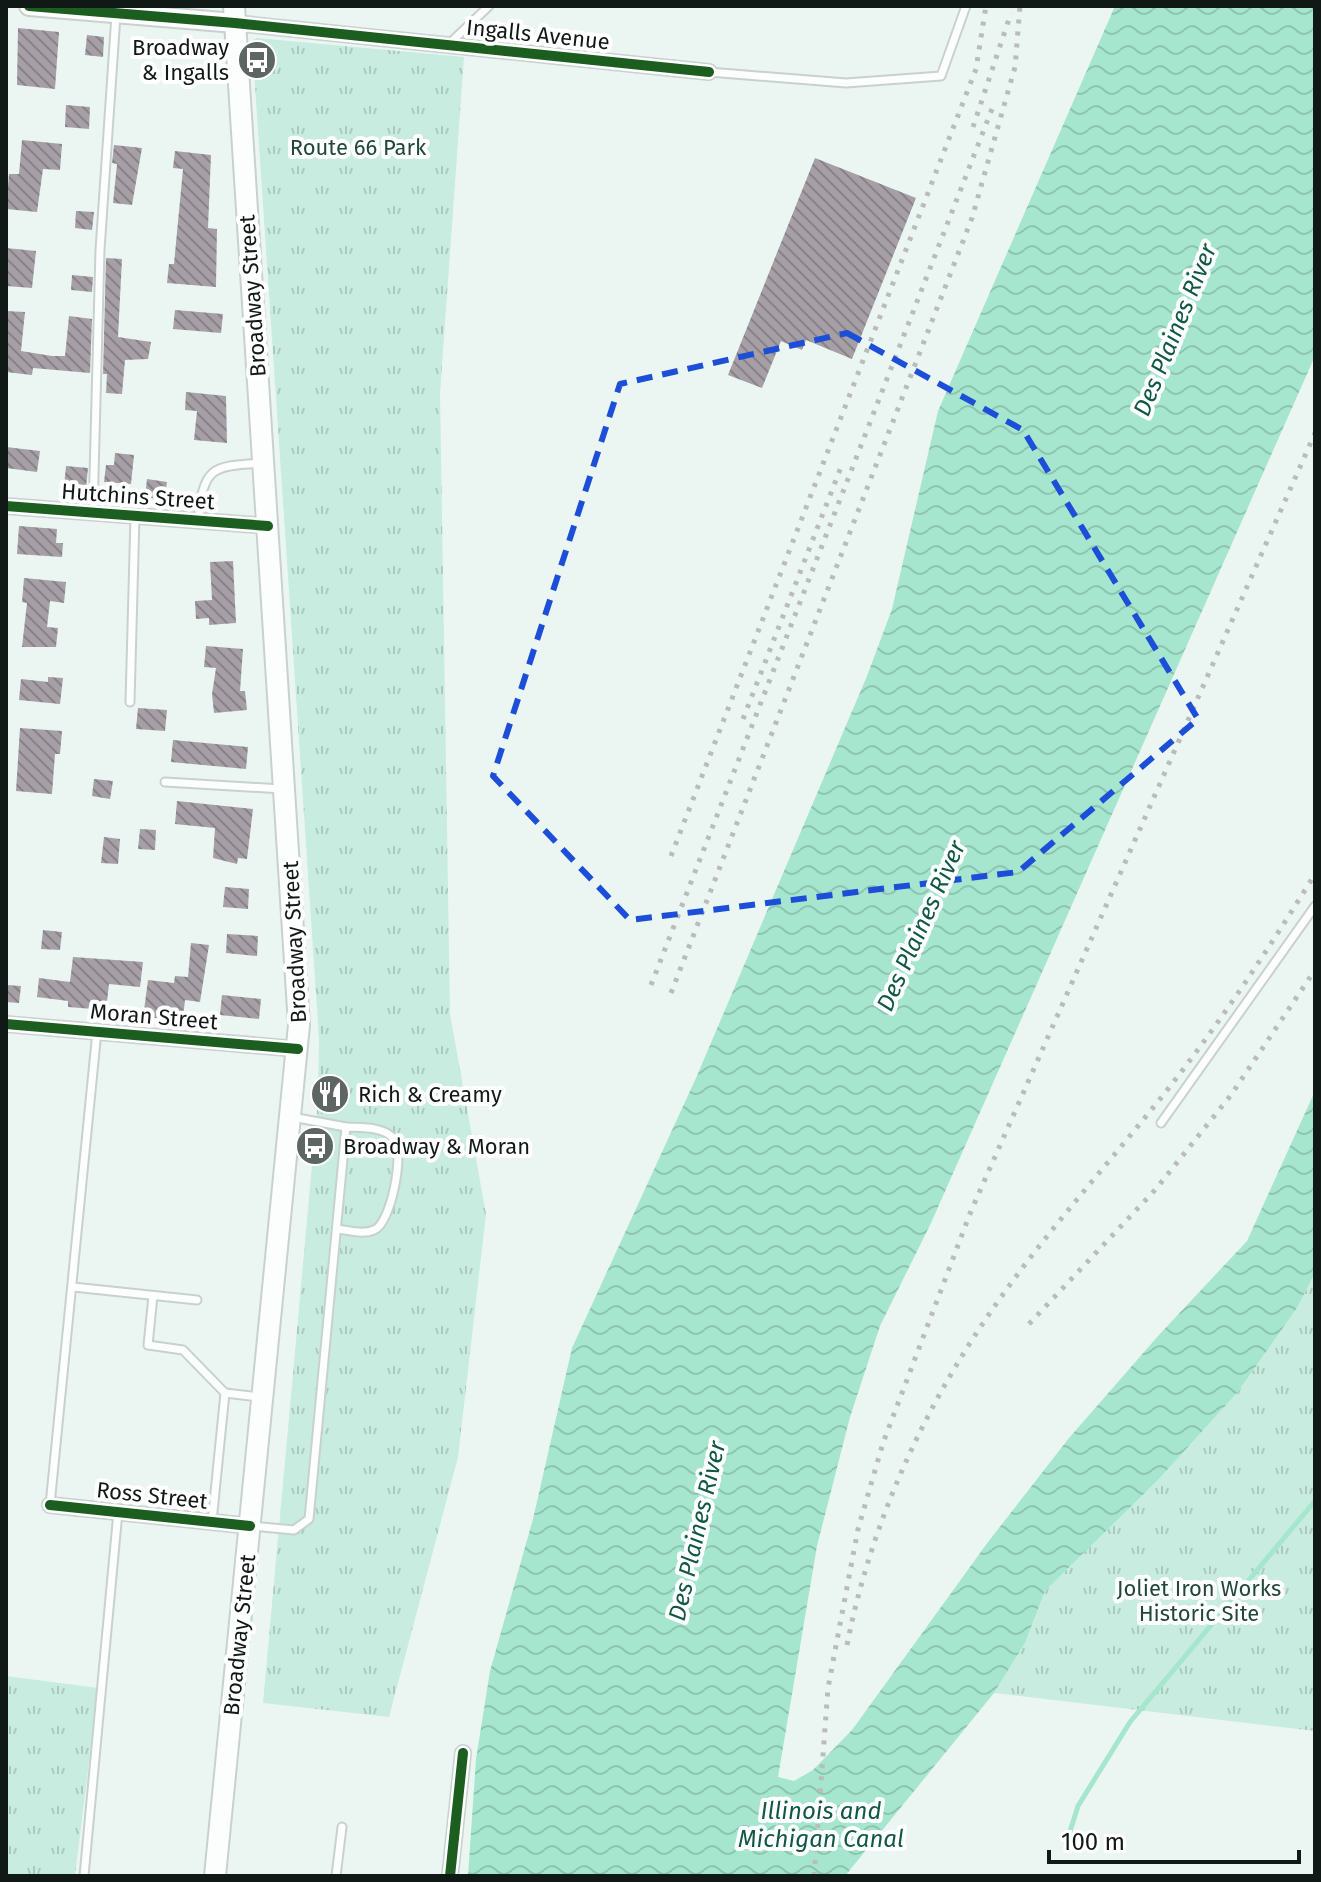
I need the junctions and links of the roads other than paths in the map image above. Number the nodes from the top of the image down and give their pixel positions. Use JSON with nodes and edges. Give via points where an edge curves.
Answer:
{"nodes":[{"id":1,"x":29,"y":6,"type":"edge"},
{"id":2,"x":489,"y":6,"type":"edge"},
{"id":3,"x":966,"y":6,"type":"edge"},
{"id":4,"x":71,"y":8,"type":"edge"},
{"id":5,"x":116,"y":13,"type":"junction"},
{"id":6,"x":235,"y":14,"type":"edge"},
{"id":7,"x":448,"y":45,"type":"junction"},
{"id":8,"x":709,"y":72,"type":"joint"},
{"id":9,"x":264,"y":463,"type":"junction"},
{"id":10,"x":6,"y":506,"type":"edge"},
{"id":11,"x":93,"y":513,"type":"junction"},
{"id":12,"x":135,"y":516,"type":"junction"},
{"id":13,"x":198,"y":521,"type":"junction"},
{"id":14,"x":268,"y":526,"type":"junction"},
{"id":15,"x":130,"y":702,"type":"dead end"},
{"id":16,"x":165,"y":782,"type":"dead end"},
{"id":17,"x":284,"y":789,"type":"junction"},
{"id":18,"x":1315,"y":906,"type":"edge"},
{"id":19,"x":6,"y":1024,"type":"edge"},
{"id":20,"x":97,"y":1031,"type":"junction"},
{"id":21,"x":298,"y":1049,"type":"junction"},
{"id":22,"x":292,"y":1117,"type":"junction"},
{"id":23,"x":1161,"y":1123,"type":"dead end"},
{"id":24,"x":346,"y":1127,"type":"junction"},
{"id":25,"x":337,"y":1229,"type":"junction"},
{"id":26,"x":73,"y":1287,"type":"junction"},
{"id":27,"x":153,"y":1296,"type":"junction"},
{"id":28,"x":197,"y":1300,"type":"dead end"},
{"id":29,"x":225,"y":1393,"type":"junction"},
{"id":30,"x":263,"y":1398,"type":"junction"},
{"id":31,"x":50,"y":1505,"type":"joint"},
{"id":32,"x":118,"y":1512,"type":"junction"},
{"id":33,"x":212,"y":1522,"type":"junction"},
{"id":34,"x":250,"y":1526,"type":"junction"},
{"id":35,"x":463,"y":1753,"type":"dead end"},
{"id":36,"x":342,"y":1827,"type":"dead end"},
{"id":37,"x":84,"y":1876,"type":"edge"},
{"id":38,"x":215,"y":1876,"type":"edge"},
{"id":39,"x":336,"y":1876,"type":"edge"},
{"id":40,"x":450,"y":1876,"type":"edge"}],
"edges":[{"from":1,"to":4,"type":"street","name":"Ingalls Avenue"},
{"from":2,"to":7,"type":"lane"},
{"from":3,"to":8,"type":"lane","via":[[941,76],[846,83]]},
{"from":4,"to":5,"type":"street","name":"Ingalls Avenue"},
{"from":5,"to":6,"type":"street","name":"Ingalls Avenue"},
{"from":5,"to":11,"type":"lane","via":[[100,250]]},
{"from":6,"to":7,"type":"street","name":"Ingalls Avenue"},
{"from":6,"to":9,"type":"main road","name":"Broadway Street"},
{"from":7,"to":8,"type":"street","name":"Ingalls Avenue"},
{"from":9,"to":13,"type":"lane","via":[[211,470],[202,488]]},
{"from":9,"to":14,"type":"main road","name":"Broadway Street"},
{"from":10,"to":11,"type":"street","name":"Hutchins Street"},
{"from":11,"to":12,"type":"street","name":"Hutchins Street"},
{"from":12,"to":13,"type":"street","name":"Hutchins Street"},
{"from":12,"to":15,"type":"lane"},
{"from":13,"to":14,"type":"street","name":"Hutchins Street"},
{"from":14,"to":17,"type":"main road","name":"Broadway Street"},
{"from":16,"to":17,"type":"lane"},
{"from":17,"to":21,"type":"main road","name":"Broadway Street"},
{"from":18,"to":23,"type":"lane"},
{"from":19,"to":20,"type":"street","name":"Moran Street"},
{"from":20,"to":21,"type":"street","name":"Moran Street"},
{"from":20,"to":26,"type":"lane"},
{"from":21,"to":22,"type":"main road","name":"Broadway Street"},
{"from":22,"to":24,"type":"lane"},
{"from":22,"to":30,"type":"main road","name":"Broadway Street"},
{"from":24,"to":25,"type":"lane"},
{"from":24,"to":25,"type":"lane","via":[[384,1132],[394,1139],[399,1153],[385,1222],[364,1232]]},
{"from":25,"to":34,"type":"lane","via":[[309,1519],[294,1530]]},
{"from":26,"to":27,"type":"lane"},
{"from":26,"to":31,"type":"lane"},
{"from":27,"to":28,"type":"lane"},
{"from":27,"to":29,"type":"lane","via":[[148,1345],[183,1350]]},
{"from":29,"to":30,"type":"lane"},
{"from":29,"to":33,"type":"lane"},
{"from":30,"to":34,"type":"main road","name":"Broadway Street"},
{"from":31,"to":32,"type":"street","name":"Ross Street"},
{"from":32,"to":33,"type":"street","name":"Ross Street"},
{"from":32,"to":37,"type":"lane"},
{"from":33,"to":34,"type":"street","name":"Ross Street"},
{"from":34,"to":38,"type":"main road","name":"Broadway Street"},
{"from":35,"to":40,"type":"street"},
{"from":36,"to":39,"type":"lane"}]}
